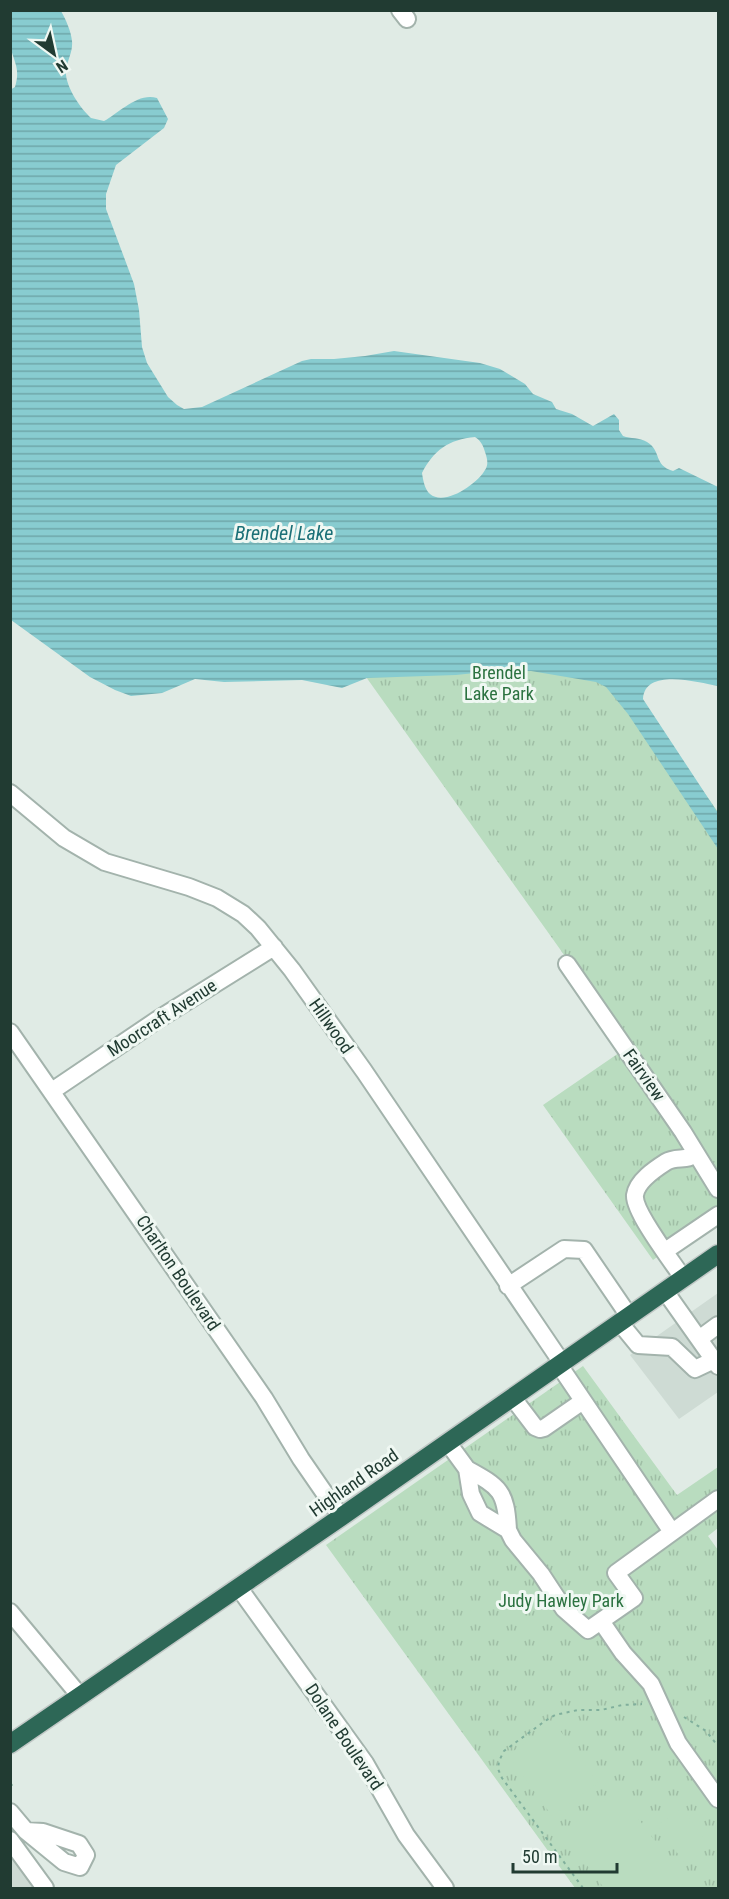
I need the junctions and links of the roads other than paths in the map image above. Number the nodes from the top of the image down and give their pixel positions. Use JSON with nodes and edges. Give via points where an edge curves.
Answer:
{"nodes":[{"id":1,"x":10,"y":793,"type":"edge"},
{"id":2,"x":274,"y":947,"type":"junction"},
{"id":3,"x":567,"y":964,"type":"dead end"},
{"id":4,"x":10,"y":1032,"type":"edge"},
{"id":5,"x":52,"y":1091,"type":"junction"},
{"id":6,"x":696,"y":1154,"type":"junction"},
{"id":7,"x":718,"y":1189,"type":"edge"},
{"id":8,"x":718,"y":1215,"type":"edge"},
{"id":9,"x":665,"y":1251,"type":"junction"},
{"id":10,"x":718,"y":1254,"type":"edge"},
{"id":11,"x":683,"y":1278,"type":"junction"},
{"id":12,"x":508,"y":1286,"type":"junction"},
{"id":13,"x":665,"y":1291,"type":"junction"},
{"id":14,"x":625,"y":1320,"type":"junction"},
{"id":15,"x":718,"y":1325,"type":"edge"},
{"id":16,"x":699,"y":1339,"type":"junction"},
{"id":17,"x":716,"y":1363,"type":"edge"},
{"id":18,"x":560,"y":1364,"type":"junction"},
{"id":19,"x":513,"y":1398,"type":"junction"},
{"id":20,"x":583,"y":1401,"type":"junction"},
{"id":21,"x":448,"y":1443,"type":"junction"},
{"id":22,"x":467,"y":1469,"type":"junction"},
{"id":23,"x":718,"y":1499,"type":"edge"},
{"id":24,"x":341,"y":1517,"type":"junction"},
{"id":25,"x":508,"y":1530,"type":"junction"},
{"id":26,"x":672,"y":1532,"type":"junction"},
{"id":27,"x":239,"y":1588,"type":"junction"},
{"id":28,"x":10,"y":1612,"type":"edge"},
{"id":29,"x":601,"y":1621,"type":"junction"},
{"id":30,"x":80,"y":1696,"type":"junction"},
{"id":31,"x":10,"y":1744,"type":"edge"},
{"id":32,"x":718,"y":1799,"type":"edge"},
{"id":33,"x":10,"y":1812,"type":"edge"},
{"id":34,"x":26,"y":1831,"type":"dead end"},
{"id":35,"x":10,"y":1840,"type":"edge"},
{"id":36,"x":45,"y":1888,"type":"edge"},
{"id":37,"x":445,"y":1888,"type":"edge"}],
"edges":[{"from":1,"to":2,"type":"street","name":"Hillwood","via":[[64,838],[105,862],[217,898],[243,914]]},
{"from":2,"to":5,"type":"street","name":"Moorcraft Avenue"},
{"from":2,"to":12,"type":"street","name":"Hillwood","via":[[364,1071]]},
{"from":3,"to":6,"type":"street","name":"Fairview"},
{"from":4,"to":5,"type":"street","name":"Charlton Boulevard"},
{"from":5,"to":24,"type":"street","name":"Charlton Boulevard","via":[[264,1398]]},
{"from":6,"to":7,"type":"street","name":"Fairview"},
{"from":6,"to":9,"type":"street","via":[[692,1158],[671,1159],[645,1178],[635,1196],[639,1212]]},
{"from":8,"to":9,"type":"street"},
{"from":9,"to":11,"type":"street"},
{"from":10,"to":11,"type":"highway","name":"Highland Road"},
{"from":11,"to":13,"type":"highway","name":"Highland Road"},
{"from":12,"to":14,"type":"street","via":[[564,1249],[584,1250]]},
{"from":12,"to":18,"type":"street","name":"Hillwood"},
{"from":13,"to":14,"type":"highway","name":"Highland Road"},
{"from":13,"to":16,"type":"street"},
{"from":14,"to":17,"type":"street","via":[[638,1345],[672,1347],[695,1369]]},
{"from":14,"to":18,"type":"highway","name":"Highland Road"},
{"from":15,"to":16,"type":"street"},
{"from":16,"to":17,"type":"street"},
{"from":18,"to":19,"type":"highway","name":"Highland Road"},
{"from":18,"to":20,"type":"street","name":"Hillwood"},
{"from":19,"to":20,"type":"street","via":[[534,1427],[540,1429]]},
{"from":19,"to":21,"type":"highway","name":"Highland Road"},
{"from":20,"to":26,"type":"street","name":"Hillwood"},
{"from":21,"to":22,"type":"street"},
{"from":21,"to":24,"type":"highway","name":"Highland Road"},
{"from":22,"to":25,"type":"street","via":[[471,1494],[480,1513]]},
{"from":22,"to":25,"type":"street","via":[[485,1478],[505,1499]]},
{"from":23,"to":26,"type":"street"},
{"from":24,"to":27,"type":"highway","name":"Highland Road"},
{"from":25,"to":29,"type":"street","via":[[564,1609],[588,1630]]},
{"from":26,"to":29,"type":"street","via":[[616,1572],[634,1598]]},
{"from":27,"to":30,"type":"highway","name":"Highland Road"},
{"from":27,"to":37,"type":"street","name":"Dolane Boulevard","via":[[365,1763],[406,1835]]},
{"from":28,"to":30,"type":"street"},
{"from":29,"to":32,"type":"street","via":[[651,1684],[678,1743]]},
{"from":30,"to":31,"type":"highway","name":"Highland Road"},
{"from":33,"to":34,"type":"street"},
{"from":35,"to":36,"type":"street"}]}
